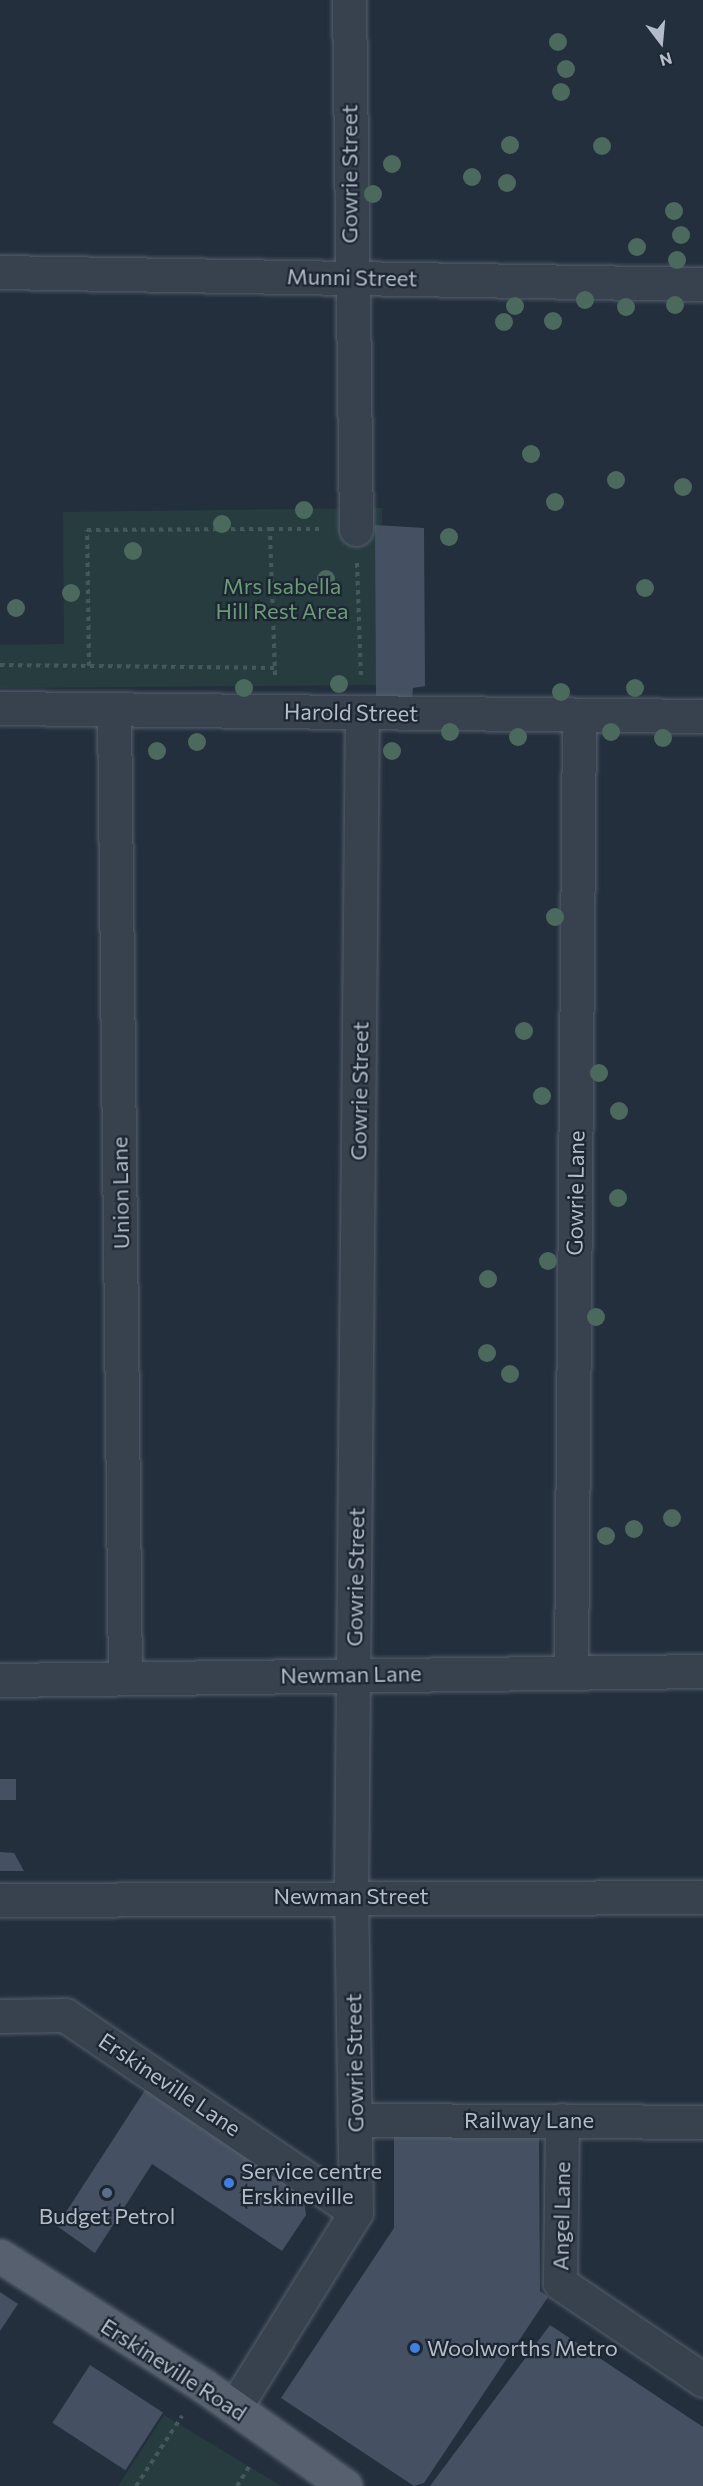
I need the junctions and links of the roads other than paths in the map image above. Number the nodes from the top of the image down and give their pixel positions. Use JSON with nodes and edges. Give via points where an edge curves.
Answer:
{"nodes":[{"id":1,"x":349,"y":0,"type":"edge"},
{"id":2,"x":0,"y":272,"type":"edge"},
{"id":3,"x":350,"y":276,"type":"junction"},
{"id":4,"x":703,"y":284,"type":"edge"},
{"id":5,"x":356,"y":529,"type":"road end"},
{"id":6,"x":0,"y":708,"type":"edge"},
{"id":7,"x":114,"y":709,"type":"junction"},
{"id":8,"x":362,"y":712,"type":"junction"},
{"id":9,"x":579,"y":715,"type":"junction"},
{"id":10,"x":703,"y":716,"type":"edge"},
{"id":11,"x":571,"y":1670,"type":"junction"},
{"id":12,"x":703,"y":1671,"type":"edge"},
{"id":13,"x":354,"y":1675,"type":"junction"},
{"id":14,"x":125,"y":1678,"type":"junction"},
{"id":15,"x":0,"y":1680,"type":"edge"},
{"id":16,"x":351,"y":1895,"type":"junction"},
{"id":17,"x":703,"y":1897,"type":"edge"},
{"id":18,"x":0,"y":1900,"type":"edge"},
{"id":19,"x":0,"y":2016,"type":"edge"},
{"id":20,"x":355,"y":2120,"type":"junction"},
{"id":21,"x":562,"y":2120,"type":"junction"},
{"id":22,"x":703,"y":2122,"type":"edge"},
{"id":23,"x":356,"y":2212,"type":"junction"},
{"id":24,"x":0,"y":2256,"type":"edge"},
{"id":25,"x":703,"y":2380,"type":"edge"},
{"id":26,"x":235,"y":2407,"type":"junction"},
{"id":27,"x":345,"y":2486,"type":"edge"}],
"edges":[{"from":1,"to":3,"type":"street","name":"Gowrie Street"},
{"from":2,"to":3,"type":"street","name":"Munni Street"},
{"from":3,"to":4,"type":"street","name":"Munni Street"},
{"from":3,"to":5,"type":"street","name":"Gowrie Street"},
{"from":6,"to":7,"type":"street","name":"Harold Street"},
{"from":7,"to":8,"type":"street","name":"Harold Street"},
{"from":7,"to":14,"type":"street","name":"Union Lane"},
{"from":8,"to":9,"type":"street","name":"Harold Street"},
{"from":8,"to":13,"type":"street","name":"Gowrie Street"},
{"from":9,"to":10,"type":"street","name":"Harold Street"},
{"from":9,"to":11,"type":"street","name":"Gowrie Lane"},
{"from":11,"to":12,"type":"street","name":"Newman Lane"},
{"from":11,"to":13,"type":"street","name":"Newman Lane"},
{"from":13,"to":14,"type":"street","name":"Newman Lane"},
{"from":13,"to":16,"type":"street","name":"Gowrie Street"},
{"from":14,"to":15,"type":"street","name":"Newman Lane"},
{"from":16,"to":17,"type":"street","name":"Newman Street"},
{"from":16,"to":18,"type":"street","name":"Newman Street"},
{"from":16,"to":20,"type":"street","name":"Gowrie Street"},
{"from":19,"to":23,"type":"street","name":"Erskineville Lane","via":[[65,2015]]},
{"from":20,"to":21,"type":"street","name":"Railway Lane"},
{"from":20,"to":23,"type":"street","name":"Gowrie Street"},
{"from":21,"to":22,"type":"street","name":"Railway Lane"},
{"from":21,"to":25,"type":"street","name":"Angel Lane","via":[[560,2283]]},
{"from":23,"to":26,"type":"street"},
{"from":24,"to":26,"type":"main road","name":"Erskineville Road"},
{"from":26,"to":27,"type":"main road","name":"Erskineville Road"}]}
